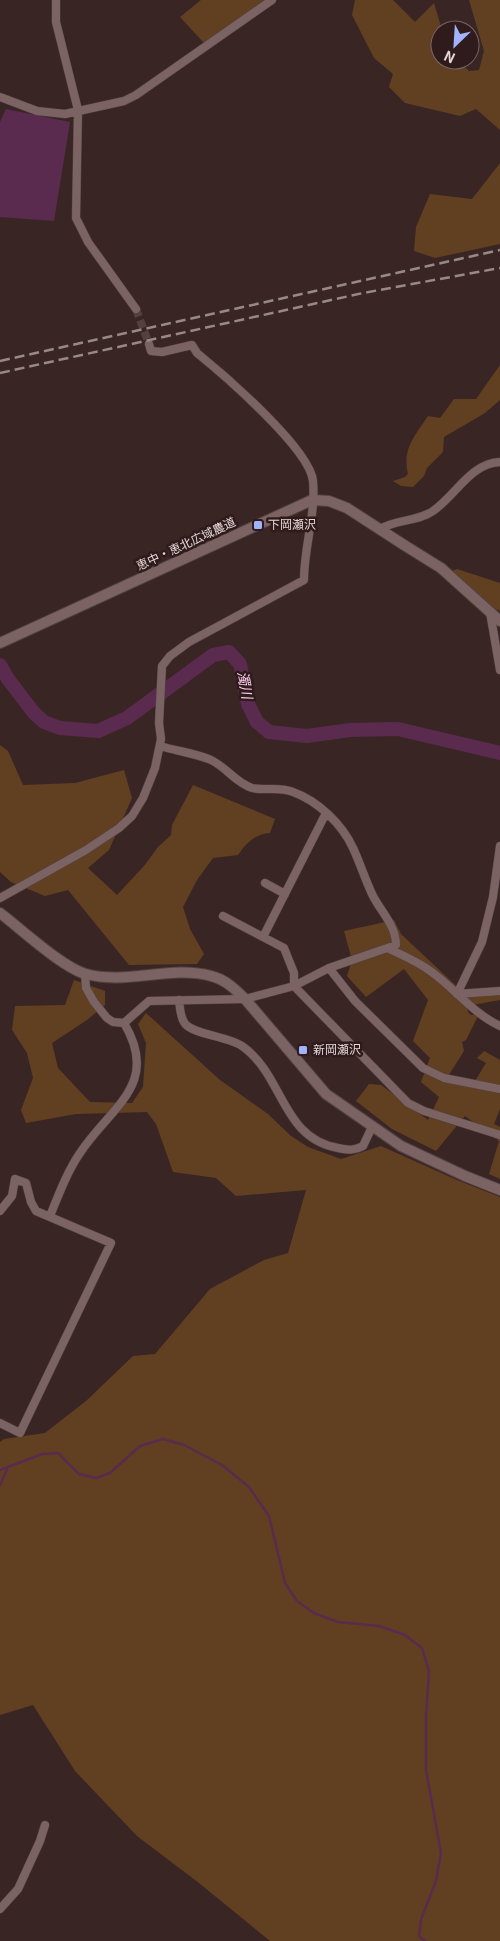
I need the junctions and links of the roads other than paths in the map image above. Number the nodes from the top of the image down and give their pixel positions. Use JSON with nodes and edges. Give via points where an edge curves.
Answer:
{"nodes":[{"id":1,"x":56,"y":0,"type":"edge"},
{"id":2,"x":272,"y":0,"type":"edge"},
{"id":3,"x":0,"y":97,"type":"edge"},
{"id":4,"x":78,"y":110,"type":"junction"},
{"id":5,"x":136,"y":309,"type":"tunnel mouth"},
{"id":6,"x":148,"y":344,"type":"dead end"},
{"id":7,"x":500,"y":462,"type":"edge"},
{"id":8,"x":312,"y":500,"type":"junction"},
{"id":9,"x":380,"y":530,"type":"junction"},
{"id":10,"x":490,"y":612,"type":"junction"},
{"id":11,"x":500,"y":621,"type":"edge"},
{"id":12,"x":2,"y":642,"type":"edge"},
{"id":13,"x":500,"y":670,"type":"edge"},
{"id":14,"x":160,"y":746,"type":"junction"},
{"id":15,"x":326,"y":813,"type":"junction"},
{"id":16,"x":500,"y":846,"type":"edge"},
{"id":17,"x":265,"y":883,"type":"dead end"},
{"id":18,"x":285,"y":894,"type":"junction"},
{"id":19,"x":0,"y":898,"type":"edge"},
{"id":20,"x":0,"y":913,"type":"edge"},
{"id":21,"x":223,"y":916,"type":"dead end"},
{"id":22,"x":263,"y":937,"type":"junction"},
{"id":23,"x":389,"y":949,"type":"junction"},
{"id":24,"x":329,"y":968,"type":"junction"},
{"id":25,"x":85,"y":974,"type":"junction"},
{"id":26,"x":294,"y":986,"type":"junction"},
{"id":27,"x":500,"y":991,"type":"edge"},
{"id":28,"x":457,"y":994,"type":"junction"},
{"id":29,"x":245,"y":999,"type":"junction"},
{"id":30,"x":179,"y":1000,"type":"junction"},
{"id":31,"x":124,"y":1023,"type":"junction"},
{"id":32,"x":500,"y":1026,"type":"edge"},
{"id":33,"x":500,"y":1089,"type":"edge"},
{"id":34,"x":372,"y":1127,"type":"junction"},
{"id":35,"x":500,"y":1135,"type":"edge"},
{"id":36,"x":500,"y":1190,"type":"edge"},
{"id":37,"x":0,"y":1212,"type":"edge"},
{"id":38,"x":50,"y":1216,"type":"junction"},
{"id":39,"x":0,"y":1423,"type":"edge"},
{"id":40,"x":45,"y":1825,"type":"dead end"},
{"id":41,"x":0,"y":1909,"type":"edge"}],
"edges":[{"from":1,"to":4,"type":"street","via":[[56,22]]},
{"from":2,"to":4,"type":"street","via":[[136,95],[116,103]]},
{"from":3,"to":4,"type":"street","via":[[37,111],[65,114]]},
{"from":4,"to":5,"type":"street","via":[[76,218],[88,242]]},
{"from":6,"to":8,"type":"street","via":[[152,351],[162,352],[192,345],[246,396],[306,461],[313,480]]},
{"from":7,"to":9,"type":"street","via":[[479,468],[433,511],[414,520],[389,524]]},
{"from":8,"to":9,"type":"street","via":[[329,501],[347,508]]},
{"from":8,"to":12,"type":"street","name":"恵中・恵北広域農道"},
{"from":8,"to":14,"type":"street","via":[[304,580],[189,642],[162,666]]},
{"from":9,"to":10,"type":"street","via":[[441,568]]},
{"from":10,"to":11,"type":"street"},
{"from":10,"to":13,"type":"street"},
{"from":14,"to":15,"type":"street","via":[[212,760],[253,788],[292,791]]},
{"from":14,"to":19,"type":"street","via":[[156,768],[132,816],[86,850]]},
{"from":15,"to":18,"type":"street"},
{"from":15,"to":23,"type":"street","via":[[352,846],[372,894],[389,921],[396,945]]},
{"from":16,"to":28,"type":"street","via":[[493,897],[482,942]]},
{"from":17,"to":18,"type":"street"},
{"from":18,"to":22,"type":"street"},
{"from":20,"to":25,"type":"street","via":[[66,964]]},
{"from":21,"to":22,"type":"street"},
{"from":22,"to":26,"type":"street","via":[[284,948],[294,973]]},
{"from":23,"to":24,"type":"street"},
{"from":23,"to":28,"type":"street","via":[[417,961]]},
{"from":24,"to":26,"type":"street"},
{"from":24,"to":33,"type":"street","via":[[355,1001],[423,1068],[444,1078]]},
{"from":25,"to":29,"type":"street","via":[[105,977],[194,973],[213,976],[232,986]]},
{"from":25,"to":31,"type":"street","via":[[86,988],[94,1002],[107,1018]]},
{"from":26,"to":29,"type":"street"},
{"from":26,"to":35,"type":"street","via":[[408,1103]]},
{"from":27,"to":28,"type":"street"},
{"from":28,"to":32,"type":"street","via":[[485,1019]]},
{"from":29,"to":30,"type":"street"},
{"from":29,"to":34,"type":"street","via":[[326,1094]]},
{"from":30,"to":31,"type":"street","via":[[149,1001]]},
{"from":30,"to":34,"type":"street","via":[[186,1026],[243,1046],[268,1073],[290,1115],[308,1136],[330,1147],[354,1151],[364,1146]]},
{"from":31,"to":38,"type":"street","via":[[135,1048],[137,1070],[134,1082],[120,1106],[80,1153]]},
{"from":34,"to":36,"type":"street","via":[[433,1162]]},
{"from":37,"to":38,"type":"street","via":[[12,1196],[15,1179],[26,1183],[36,1211]]},
{"from":38,"to":39,"type":"street","via":[[111,1243],[20,1434]]},
{"from":40,"to":41,"type":"street","via":[[18,1889]]}]}
